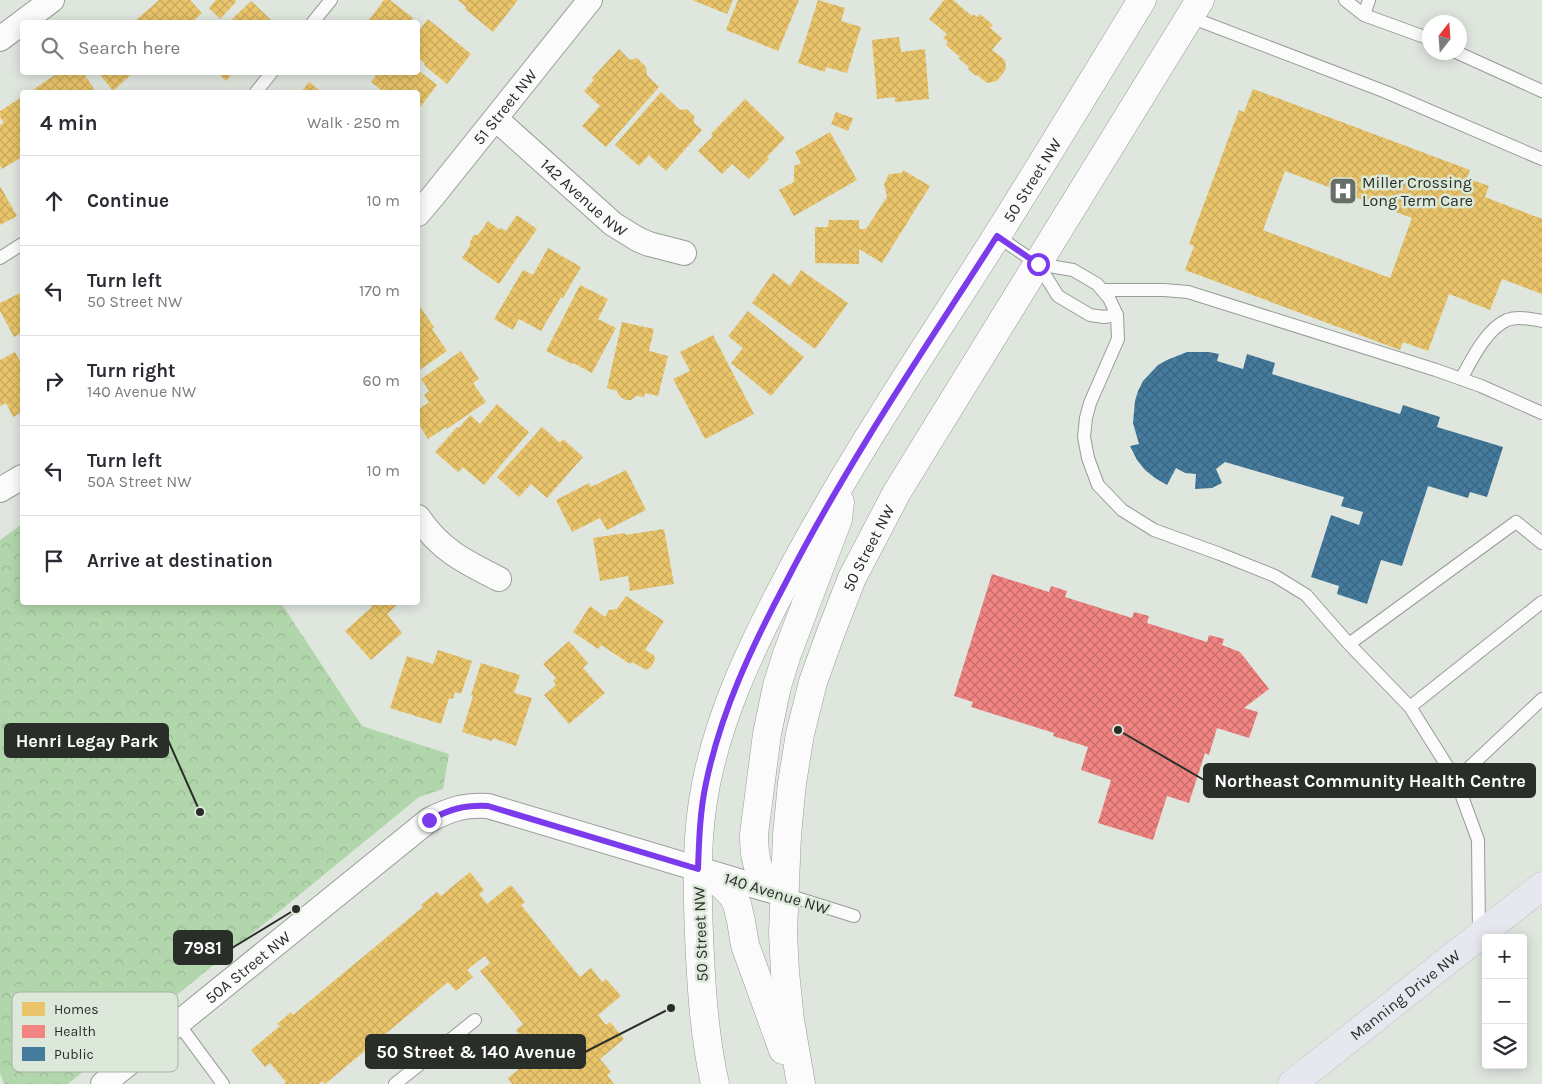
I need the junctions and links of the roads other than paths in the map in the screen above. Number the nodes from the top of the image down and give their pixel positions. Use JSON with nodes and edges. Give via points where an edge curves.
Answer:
{"nodes":[{"id":1,"x":52,"y":0,"type":"edge"},
{"id":2,"x":331,"y":0,"type":"edge"},
{"id":3,"x":590,"y":0,"type":"edge"},
{"id":4,"x":1142,"y":0,"type":"edge"},
{"id":5,"x":1345,"y":0,"type":"edge"},
{"id":6,"x":1369,"y":0,"type":"edge"},
{"id":7,"x":1195,"y":8,"type":"edge"},
{"id":8,"x":1364,"y":15,"type":"junction"},
{"id":9,"x":25,"y":20,"type":"edge"},
{"id":10,"x":315,"y":20,"type":"edge"},
{"id":11,"x":20,"y":24,"type":"edge"},
{"id":12,"x":1422,"y":36,"type":"edge"},
{"id":13,"x":0,"y":39,"type":"edge"},
{"id":14,"x":1467,"y":57,"type":"edge"},
{"id":15,"x":270,"y":75,"type":"edge"},
{"id":16,"x":258,"y":90,"type":"edge"},
{"id":17,"x":1542,"y":91,"type":"edge"},
{"id":18,"x":496,"y":119,"type":"junction"},
{"id":19,"x":1542,"y":159,"type":"edge"},
{"id":20,"x":420,"y":212,"type":"edge"},
{"id":21,"x":997,"y":236,"type":"junction"},
{"id":22,"x":20,"y":245,"type":"edge"},
{"id":23,"x":684,"y":253,"type":"dead end"},
{"id":24,"x":0,"y":258,"type":"edge"},
{"id":25,"x":1038,"y":264,"type":"junction"},
{"id":26,"x":1102,"y":290,"type":"junction"},
{"id":27,"x":1117,"y":315,"type":"junction"},
{"id":28,"x":1542,"y":321,"type":"edge"},
{"id":29,"x":1461,"y":379,"type":"junction"},
{"id":30,"x":1542,"y":413,"type":"edge"},
{"id":31,"x":843,"y":478,"type":"junction"},
{"id":32,"x":20,"y":479,"type":"edge"},
{"id":33,"x":0,"y":490,"type":"edge"},
{"id":34,"x":420,"y":520,"type":"edge"},
{"id":35,"x":1542,"y":544,"type":"edge"},
{"id":36,"x":499,"y":580,"type":"dead end"},
{"id":37,"x":1542,"y":602,"type":"edge"},
{"id":38,"x":1349,"y":644,"type":"junction"},
{"id":39,"x":1542,"y":699,"type":"edge"},
{"id":40,"x":1410,"y":707,"type":"junction"},
{"id":41,"x":1456,"y":780,"type":"junction"},
{"id":42,"x":470,"y":805,"type":"joint"},
{"id":43,"x":698,"y":869,"type":"junction"},
{"id":44,"x":1542,"y":886,"type":"edge"},
{"id":45,"x":784,"y":894,"type":"junction"},
{"id":46,"x":854,"y":916,"type":"dead end"},
{"id":47,"x":1478,"y":937,"type":"junction"},
{"id":48,"x":474,"y":1020,"type":"dead end"},
{"id":49,"x":178,"y":1023,"type":"joint"},
{"id":50,"x":118,"y":1072,"type":"edge"},
{"id":51,"x":103,"y":1084,"type":"edge"},
{"id":52,"x":223,"y":1084,"type":"edge"},
{"id":53,"x":394,"y":1084,"type":"edge"},
{"id":54,"x":715,"y":1084,"type":"edge"},
{"id":55,"x":796,"y":1084,"type":"edge"},
{"id":56,"x":801,"y":1084,"type":"edge"},
{"id":57,"x":1292,"y":1084,"type":"edge"}],
"edges":[{"from":1,"to":9,"type":"street"},
{"from":2,"to":10,"type":"lane"},
{"from":3,"to":18,"type":"street","name":"51 Street NW"},
{"from":4,"to":21,"type":"main road","name":"50 Street NW"},
{"from":5,"to":8,"type":"lane"},
{"from":6,"to":8,"type":"lane"},
{"from":7,"to":19,"type":"lane"},
{"from":7,"to":25,"type":"main road","name":"50 Street NW"},
{"from":8,"to":12,"type":"lane"},
{"from":11,"to":13,"type":"street"},
{"from":14,"to":17,"type":"lane"},
{"from":15,"to":16,"type":"lane"},
{"from":18,"to":20,"type":"street","name":"51 Street NW"},
{"from":18,"to":23,"type":"street","name":"142 Avenue NW","via":[[613,224],[639,240]]},
{"from":21,"to":25,"type":"lane"},
{"from":21,"to":31,"type":"main road","name":"50 Street NW"},
{"from":22,"to":24,"type":"lane"},
{"from":25,"to":26,"type":"lane","via":[[1074,270]]},
{"from":25,"to":27,"type":"lane","via":[[1058,296],[1090,314]]},
{"from":25,"to":45,"type":"main road","name":"50 Street NW","via":[[897,492],[852,578],[830,632],[800,734],[791,792]]},
{"from":26,"to":27,"type":"lane"},
{"from":26,"to":29,"type":"lane","via":[[1188,292]]},
{"from":27,"to":38,"type":"lane","via":[[1118,339],[1086,418],[1084,437],[1098,485],[1122,510],[1154,530],[1275,576],[1306,595]]},
{"from":28,"to":29,"type":"lane","via":[[1506,320],[1475,352]]},
{"from":29,"to":30,"type":"lane"},
{"from":31,"to":43,"type":"main road","name":"50 Street NW","via":[[749,654],[723,720],[705,785]]},
{"from":31,"to":45,"type":"main road","via":[[838,519],[787,654],[767,734],[754,846],[765,880]]},
{"from":32,"to":33,"type":"street"},
{"from":34,"to":36,"type":"street","via":[[446,549]]},
{"from":35,"to":38,"type":"lane","via":[[1516,522]]},
{"from":37,"to":40,"type":"lane"},
{"from":38,"to":40,"type":"lane"},
{"from":39,"to":41,"type":"lane"},
{"from":40,"to":41,"type":"lane"},
{"from":41,"to":47,"type":"lane","via":[[1478,840]]},
{"from":42,"to":43,"type":"street","name":"140 Avenue NW","via":[[502,809]]},
{"from":42,"to":49,"type":"street","name":"50A Street NW","via":[[429,820]]},
{"from":43,"to":45,"type":"street","name":"140 Avenue NW"},
{"from":43,"to":54,"type":"main road","name":"50 Street NW","via":[[701,985]]},
{"from":43,"to":55,"type":"main road","via":[[720,882],[737,904],[745,944]]},
{"from":44,"to":47,"type":"main road","name":"Manning Drive NW"},
{"from":45,"to":46,"type":"lane","name":"140 Avenue NW"},
{"from":45,"to":56,"type":"main road","name":"50 Street NW","via":[[785,972]]},
{"from":47,"to":57,"type":"main road","name":"Manning Drive NW"},
{"from":48,"to":53,"type":"lane"},
{"from":49,"to":52,"type":"lane"},
{"from":50,"to":51,"type":"street","name":"50A Street NW"}]}
